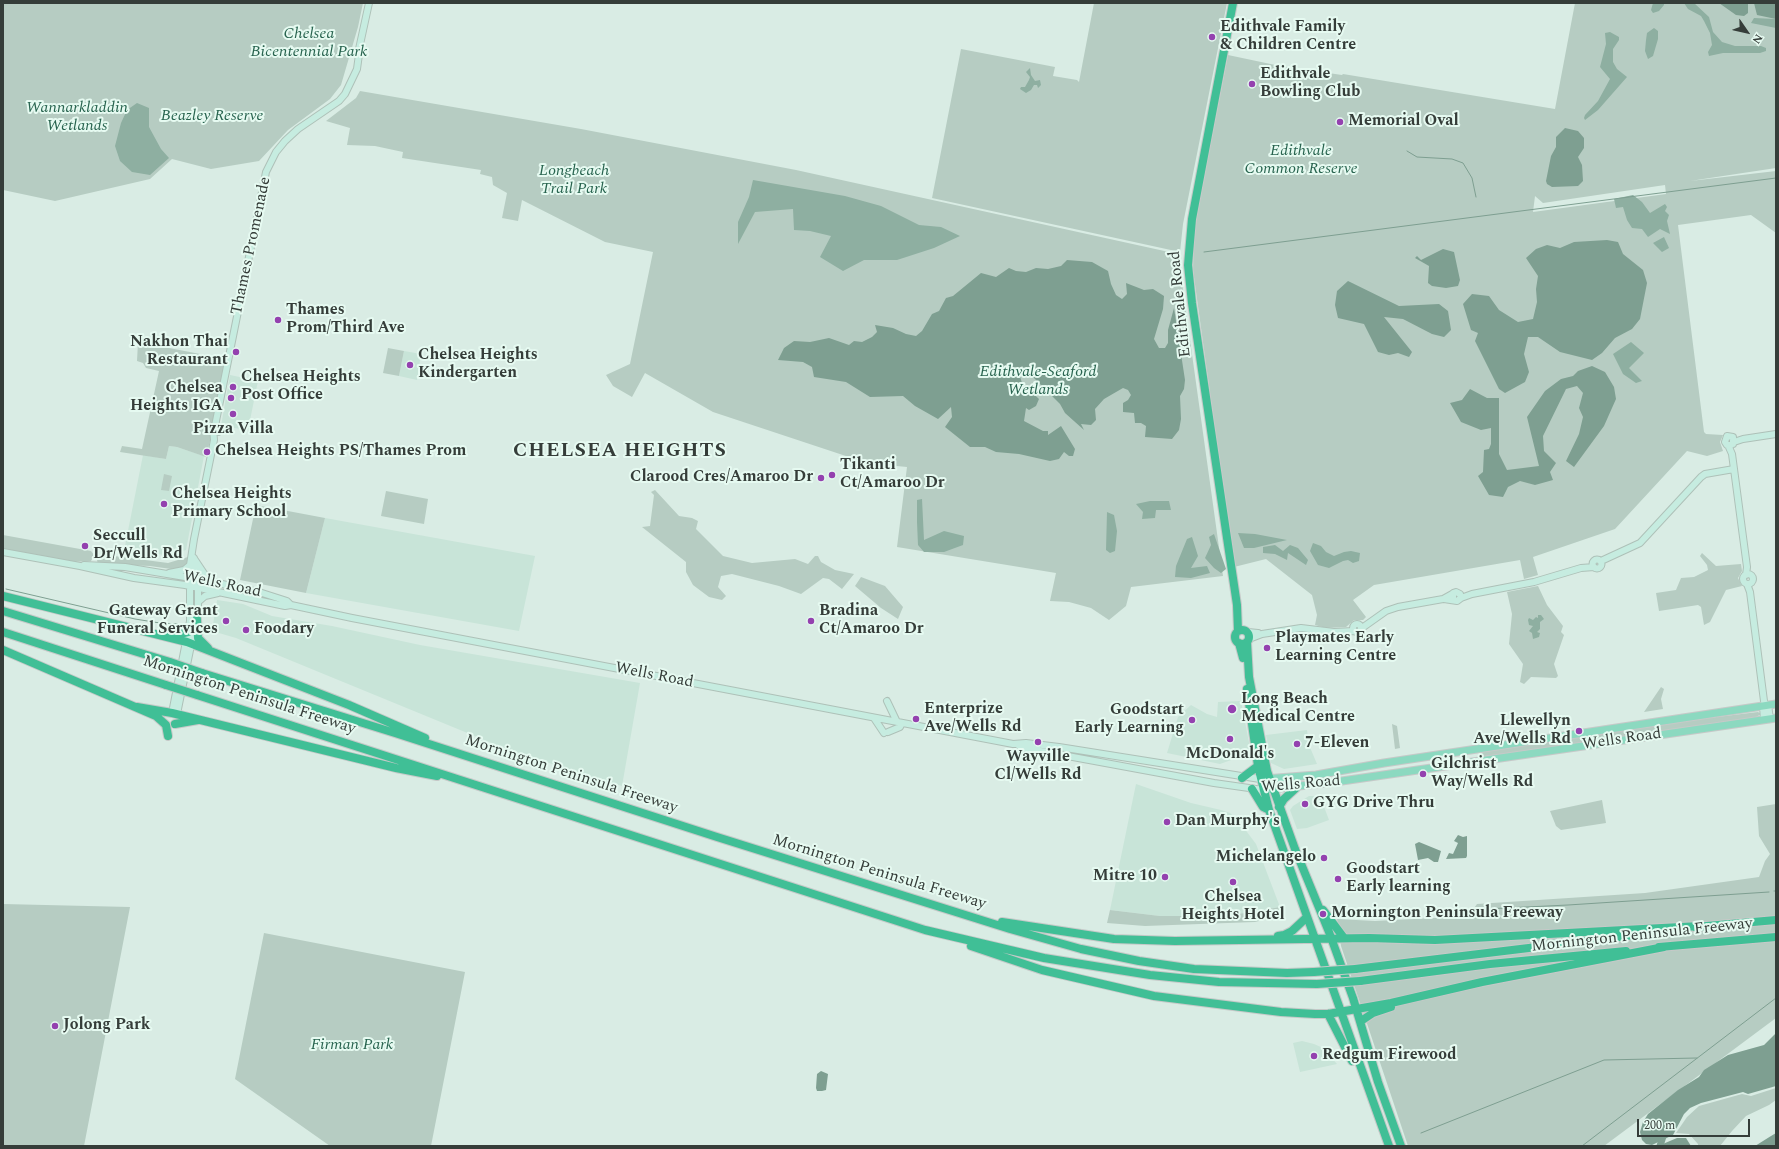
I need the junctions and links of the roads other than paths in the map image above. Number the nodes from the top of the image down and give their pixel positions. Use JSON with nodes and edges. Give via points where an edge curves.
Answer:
{"nodes":[{"id":1,"x":369,"y":3,"type":"edge"},
{"id":2,"x":1233,"y":3,"type":"edge"},
{"id":3,"x":1776,"y":434,"type":"edge"},
{"id":4,"x":1734,"y":470,"type":"junction"},
{"id":5,"x":3,"y":552,"type":"edge"},
{"id":6,"x":193,"y":557,"type":"junction"},
{"id":7,"x":80,"y":566,"type":"junction"},
{"id":8,"x":190,"y":566,"type":"junction"},
{"id":9,"x":165,"y":573,"type":"junction"},
{"id":10,"x":193,"y":579,"type":"junction"},
{"id":11,"x":209,"y":581,"type":"junction"},
{"id":12,"x":191,"y":586,"type":"junction"},
{"id":13,"x":198,"y":588,"type":"junction"},
{"id":14,"x":222,"y":592,"type":"junction"},
{"id":15,"x":3,"y":596,"type":"edge"},
{"id":16,"x":198,"y":602,"type":"junction"},
{"id":17,"x":291,"y":605,"type":"junction"},
{"id":18,"x":3,"y":611,"type":"edge"},
{"id":19,"x":197,"y":619,"type":"junction"},
{"id":20,"x":3,"y":632,"type":"edge"},
{"id":21,"x":188,"y":632,"type":"junction"},
{"id":22,"x":168,"y":636,"type":"junction"},
{"id":23,"x":1244,"y":636,"type":"junction"},
{"id":24,"x":189,"y":643,"type":"junction"},
{"id":25,"x":3,"y":650,"type":"edge"},
{"id":26,"x":213,"y":651,"type":"junction"},
{"id":27,"x":887,"y":701,"type":"dead end"},
{"id":28,"x":1776,"y":704,"type":"edge"},
{"id":29,"x":1765,"y":705,"type":"junction"},
{"id":30,"x":138,"y":707,"type":"junction"},
{"id":31,"x":175,"y":713,"type":"junction"},
{"id":32,"x":874,"y":718,"type":"junction"},
{"id":33,"x":1770,"y":719,"type":"edge"},
{"id":34,"x":202,"y":720,"type":"junction"},
{"id":35,"x":900,"y":723,"type":"junction"},
{"id":36,"x":175,"y":724,"type":"dead end"},
{"id":37,"x":168,"y":736,"type":"dead end"},
{"id":38,"x":1018,"y":745,"type":"junction"},
{"id":39,"x":475,"y":759,"type":"junction"},
{"id":40,"x":1258,"y":766,"type":"junction"},
{"id":41,"x":1242,"y":778,"type":"junction"},
{"id":42,"x":1270,"y":779,"type":"junction"},
{"id":43,"x":1260,"y":780,"type":"junction"},
{"id":44,"x":473,"y":783,"type":"junction"},
{"id":45,"x":1296,"y":788,"type":"junction"},
{"id":46,"x":1252,"y":789,"type":"junction"},
{"id":47,"x":1263,"y":790,"type":"junction"},
{"id":48,"x":1273,"y":790,"type":"junction"},
{"id":49,"x":1279,"y":807,"type":"junction"},
{"id":50,"x":1269,"y":810,"type":"junction"},
{"id":51,"x":1317,"y":904,"type":"junction"},
{"id":52,"x":934,"y":905,"type":"junction"},
{"id":53,"x":1307,"y":917,"type":"junction"},
{"id":54,"x":1776,"y":920,"type":"edge"},
{"id":55,"x":1700,"y":926,"type":"junction"},
{"id":56,"x":925,"y":930,"type":"junction"},
{"id":57,"x":1776,"y":937,"type":"edge"},
{"id":58,"x":1344,"y":938,"type":"junction"},
{"id":59,"x":1241,"y":939,"type":"junction"},
{"id":60,"x":1315,"y":939,"type":"junction"},
{"id":61,"x":1331,"y":939,"type":"junction"},
{"id":62,"x":1664,"y":947,"type":"junction"},
{"id":63,"x":1434,"y":994,"type":"junction"},
{"id":64,"x":1356,"y":1009,"type":"junction"},
{"id":65,"x":1340,"y":1011,"type":"junction"},
{"id":66,"x":1328,"y":1014,"type":"junction"},
{"id":67,"x":1361,"y":1021,"type":"junction"},
{"id":68,"x":1369,"y":1095,"type":"junction"},
{"id":69,"x":1389,"y":1146,"type":"edge"},
{"id":70,"x":1401,"y":1146,"type":"edge"}],
"edges":[{"from":1,"to":6,"type":"main road","name":"Thames Promenade","via":[[360,47],[349,79],[333,104],[285,141],[266,172],[194,539]]},
{"from":2,"to":23,"type":"highway","name":"Edithvale Road","via":[[1193,213],[1188,265],[1237,605]]},
{"from":3,"to":4,"type":"main road","via":[[1732,442]]},
{"from":4,"to":23,"type":"main road","via":[[1705,474],[1640,543],[1609,558],[1601,563],[1598,569],[1593,565],[1534,582],[1461,596],[1457,601],[1452,597],[1398,607],[1361,627],[1357,624],[1354,628],[1342,632],[1301,628]]},
{"from":4,"to":29,"type":"main road","via":[[1748,575],[1743,580],[1749,584]]},
{"from":5,"to":7,"type":"main road","name":"Wells Road"},
{"from":6,"to":8,"type":"main road","name":"Thames Promenade"},
{"from":6,"to":10,"type":"main road","name":"Thames Promenade"},
{"from":6,"to":11,"type":"main road"},
{"from":7,"to":9,"type":"main road","name":"Wells Road","via":[[125,567]]},
{"from":7,"to":12,"type":"main road","name":"Wells Road","via":[[134,578]]},
{"from":8,"to":9,"type":"main road","via":[[184,570]]},
{"from":8,"to":10,"type":"main road","name":"Thames Promenade"},
{"from":9,"to":10,"type":"main road","name":"Wells Road"},
{"from":10,"to":11,"type":"main road","name":"Wells Road"},
{"from":10,"to":12,"type":"main road","name":"Thames Promenade"},
{"from":10,"to":13,"type":"main road","name":"Thames Promenade"},
{"from":11,"to":17,"type":"main road","name":"Wells Road","via":[[262,592],[287,601]]},
{"from":12,"to":13,"type":"main road","name":"Wells Road"},
{"from":12,"to":21,"type":"main road","name":"Thames Promenade"},
{"from":13,"to":14,"type":"main road","name":"Wells Road"},
{"from":13,"to":16,"type":"main road","name":"Thames Promenade"},
{"from":14,"to":16,"type":"main road","via":[[205,596]]},
{"from":14,"to":17,"type":"main road","name":"Wells Road","via":[[285,606]]},
{"from":15,"to":22,"type":"highway"},
{"from":16,"to":19,"type":"main road","name":"Thames Promenade"},
{"from":17,"to":32,"type":"main road","name":"Wells Road"},
{"from":18,"to":39,"type":"highway","name":"Mornington Peninsula Freeway","bridge":true},
{"from":19,"to":24,"type":"main road","name":"Thames Promenade"},
{"from":19,"to":26,"type":"highway","via":[[198,638]]},
{"from":20,"to":44,"type":"highway","name":"Mornington Peninsula Freeway","bridge":true},
{"from":21,"to":22,"type":"highway"},
{"from":21,"to":24,"type":"main road","name":"Thames Promenade"},
{"from":22,"to":24,"type":"highway"},
{"from":23,"to":40,"type":"highway","name":"Edithvale Road","via":[[1242,657]]},
{"from":23,"to":42,"type":"highway","name":"Edithvale Road","via":[[1263,756]]},
{"from":24,"to":26,"type":"highway"},
{"from":24,"to":31,"type":"main road","name":"Thames Promenade"},
{"from":25,"to":30,"type":"highway"},
{"from":26,"to":39,"type":"highway"},
{"from":27,"to":35,"type":"main road"},
{"from":28,"to":29,"type":"main road","name":"Wells Road"},
{"from":29,"to":33,"type":"main road"},
{"from":29,"to":42,"type":"main road","name":"Wells Road","via":[[1316,775]]},
{"from":30,"to":31,"type":"highway"},
{"from":30,"to":37,"type":"highway","via":[[163,721]]},
{"from":31,"to":34,"type":"highway"},
{"from":32,"to":35,"type":"main road","name":"Wells Road"},
{"from":32,"to":35,"type":"main road","via":[[886,732],[900,727]]},
{"from":33,"to":45,"type":"main road","name":"Wells Road"},
{"from":34,"to":36,"type":"highway"},
{"from":34,"to":44,"type":"highway","via":[[396,768]]},
{"from":35,"to":38,"type":"main road","name":"Wells Road"},
{"from":38,"to":41,"type":"main road","name":"Wells Road","via":[[1026,743],[1078,750]]},
{"from":38,"to":46,"type":"main road","name":"Wells Road"},
{"from":39,"to":52,"type":"highway","name":"Mornington Peninsula Freeway"},
{"from":40,"to":41,"type":"highway"},
{"from":40,"to":43,"type":"highway","name":"Edithvale Road"},
{"from":41,"to":43,"type":"main road","name":"Wells Road"},
{"from":42,"to":43,"type":"main road","name":"Wells Road"},
{"from":42,"to":48,"type":"highway","name":"Edithvale Road"},
{"from":43,"to":47,"type":"highway","name":"Edithvale Road"},
{"from":44,"to":56,"type":"highway","name":"Mornington Peninsula Freeway"},
{"from":45,"to":48,"type":"main road","name":"Wells Road"},
{"from":45,"to":49,"type":"highway"},
{"from":46,"to":47,"type":"main road","name":"Wells Road"},
{"from":46,"to":50,"type":"highway","via":[[1263,806]]},
{"from":47,"to":48,"type":"main road","name":"Wells Road"},
{"from":47,"to":50,"type":"highway","name":"Edithvale Road"},
{"from":48,"to":49,"type":"highway","name":"Edithvale Road"},
{"from":49,"to":51,"type":"highway","name":"Edithvale Road"},
{"from":50,"to":53,"type":"highway","name":"Edithvale Road"},
{"from":51,"to":58,"type":"highway"},
{"from":51,"to":61,"type":"highway","name":"Edithvale Road"},
{"from":52,"to":55,"type":"highway","name":"Mornington Peninsula Freeway","bridge":true,"via":[[1081,948],[1139,961],[1194,969],[1287,973],[1355,969]]},
{"from":52,"to":59,"type":"highway","via":[[985,919],[1114,938],[1175,941]]},
{"from":53,"to":59,"type":"highway","via":[[1284,935]]},
{"from":53,"to":60,"type":"highway","name":"Edithvale Road"},
{"from":54,"to":55,"type":"highway","name":"Mornington Peninsula Freeway"},
{"from":55,"to":58,"type":"highway","via":[[1435,940]]},
{"from":56,"to":62,"type":"highway","name":"Mornington Peninsula Freeway","bridge":true,"via":[[1044,958],[1150,975],[1219,982],[1317,984],[1360,981],[1490,964]]},
{"from":56,"to":66,"type":"highway","via":[[1009,960],[1154,996],[1304,1014]]},
{"from":57,"to":62,"type":"highway","name":"Mornington Peninsula Freeway"},
{"from":58,"to":61,"type":"highway"},
{"from":59,"to":60,"type":"highway"},
{"from":60,"to":61,"type":"highway"},
{"from":60,"to":65,"type":"highway","name":"Edithvale Road"},
{"from":61,"to":64,"type":"highway","name":"Edithvale Road"},
{"from":62,"to":63,"type":"highway","via":[[1482,982]]},
{"from":63,"to":64,"type":"highway"},
{"from":63,"to":67,"type":"highway","via":[[1373,1012]]},
{"from":64,"to":65,"type":"highway"},
{"from":64,"to":67,"type":"highway","name":"Edithvale Road"},
{"from":65,"to":66,"type":"highway"},
{"from":65,"to":68,"type":"highway","name":"Edithvale Road"},
{"from":66,"to":68,"type":"highway","via":[[1349,1052],[1362,1086]]},
{"from":67,"to":70,"type":"highway","name":"Edithvale Road","via":[[1378,1082]]},
{"from":68,"to":69,"type":"highway"}]}
